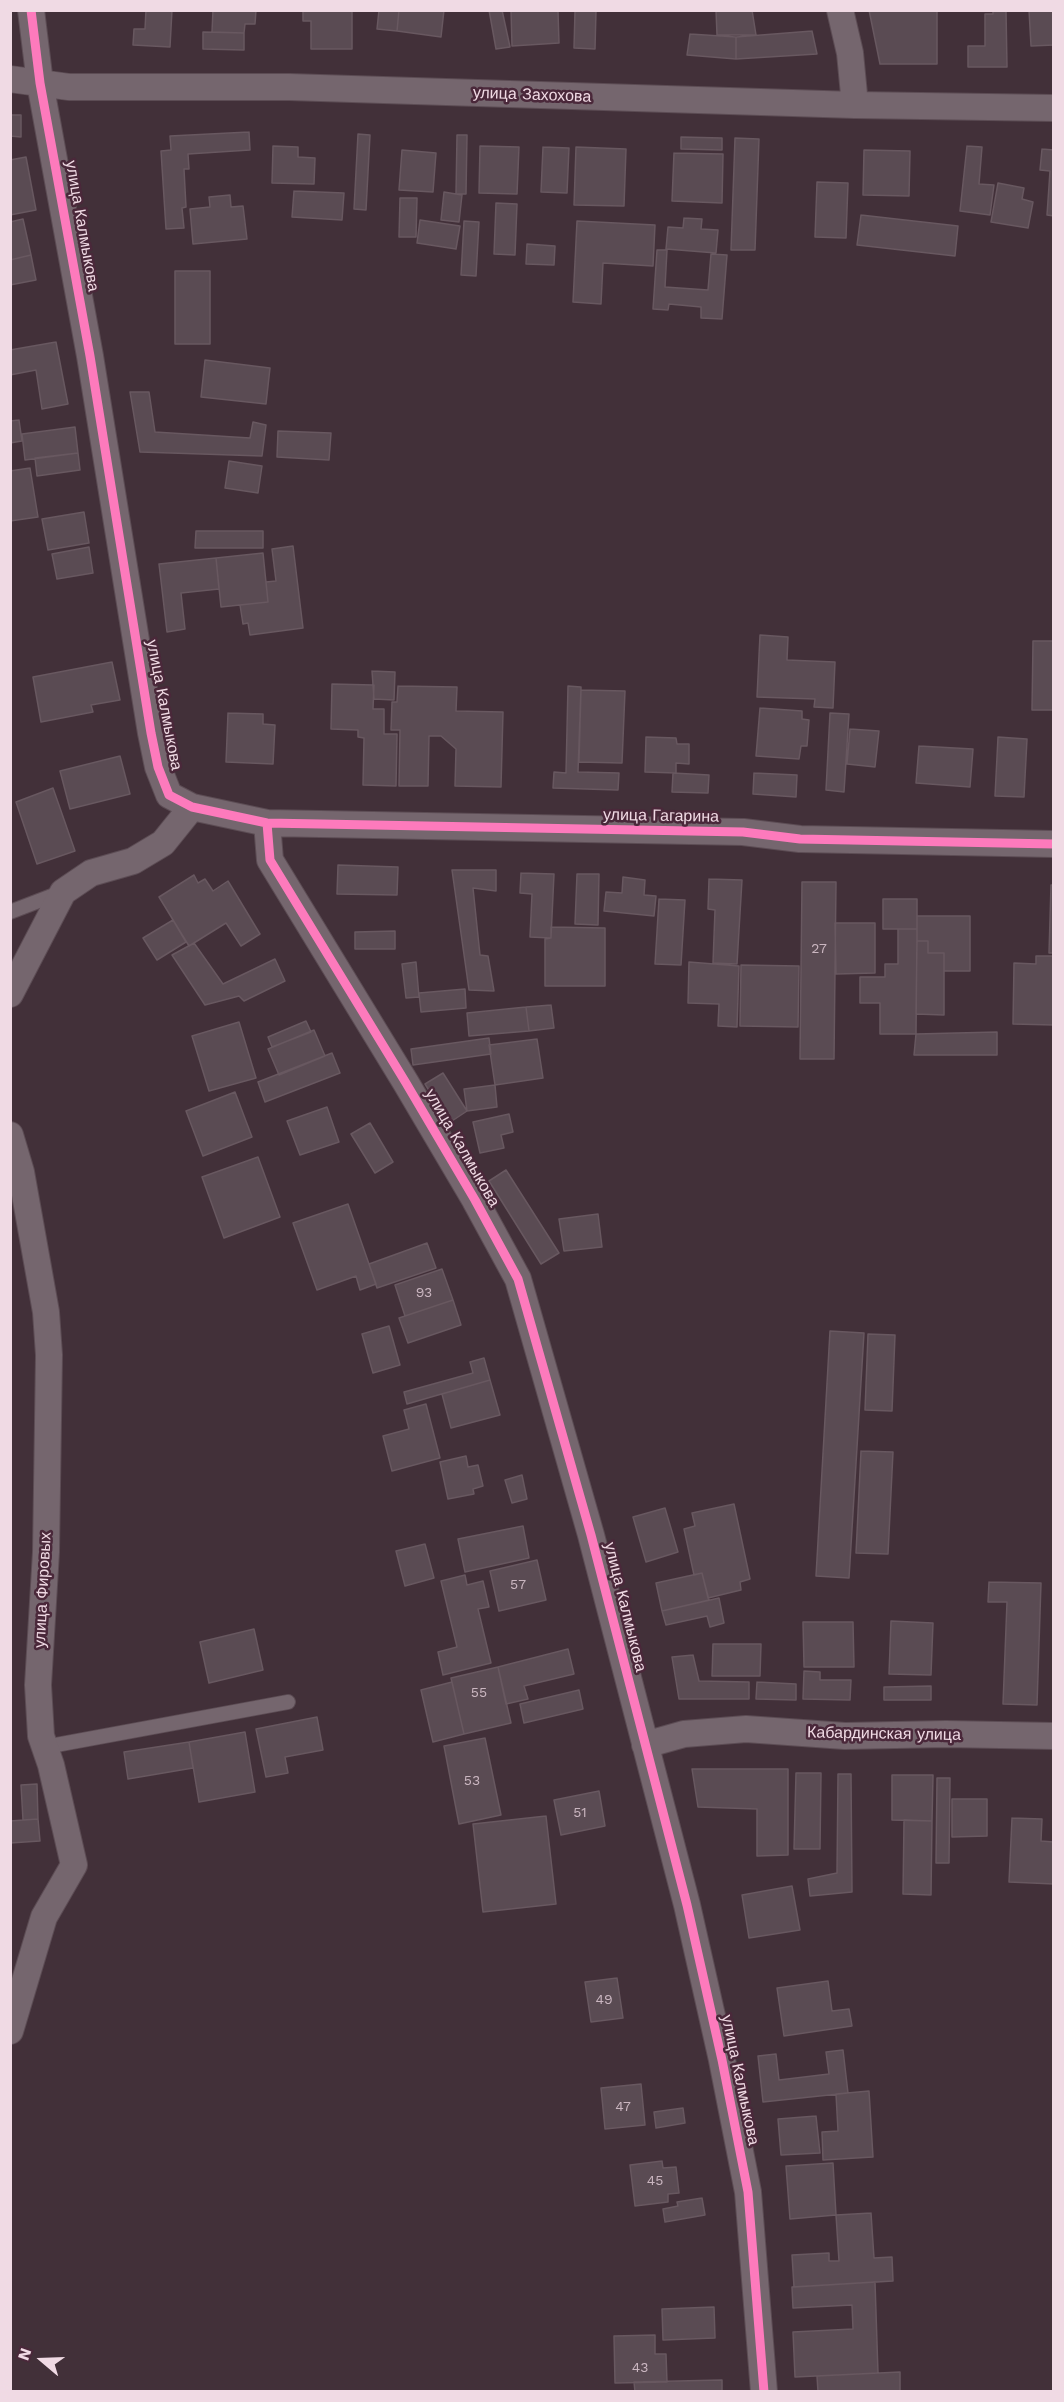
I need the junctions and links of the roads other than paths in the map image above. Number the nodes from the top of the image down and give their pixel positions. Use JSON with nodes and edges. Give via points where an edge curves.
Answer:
{"nodes":[{"id":1,"x":31,"y":10,"type":"edge"},
{"id":2,"x":840,"y":10,"type":"edge"},
{"id":3,"x":10,"y":79,"type":"edge"},
{"id":4,"x":40,"y":83,"type":"junction"},
{"id":5,"x":855,"y":105,"type":"junction"},
{"id":6,"x":1053,"y":108,"type":"edge"},
{"id":7,"x":192,"y":807,"type":"junction"},
{"id":8,"x":267,"y":823,"type":"junction"},
{"id":9,"x":1053,"y":844,"type":"edge"},
{"id":10,"x":63,"y":891,"type":"junction"},
{"id":11,"x":10,"y":912,"type":"edge"},
{"id":12,"x":10,"y":993,"type":"edge"},
{"id":13,"x":10,"y":1135,"type":"edge"},
{"id":14,"x":288,"y":1702,"type":"dead end"},
{"id":15,"x":1053,"y":1736,"type":"edge"},
{"id":16,"x":645,"y":1745,"type":"junction"},
{"id":17,"x":45,"y":1747,"type":"junction"},
{"id":18,"x":10,"y":2031,"type":"edge"},
{"id":19,"x":764,"y":2391,"type":"edge"}],
"edges":[{"from":1,"to":4,"type":"street","name":"улица Калмыкова"},
{"from":2,"to":5,"type":"street","via":[[850,53]]},
{"from":3,"to":4,"type":"street","name":"улица Захохова"},
{"from":4,"to":5,"type":"street","name":"улица Захохова","via":[[69,87],[300,87]]},
{"from":4,"to":7,"type":"street","name":"улица Калмыкова","via":[[156,756],[169,795]]},
{"from":5,"to":6,"type":"street","name":"улица Захохова"},
{"from":7,"to":8,"type":"street","name":"улица Калмыкова"},
{"from":7,"to":10,"type":"street","via":[[163,843],[134,861],[91,873]]},
{"from":8,"to":9,"type":"street","name":"улица Гагарина","via":[[743,832],[800,838]]},
{"from":8,"to":16,"type":"street","name":"улица Калмыкова","via":[[270,860],[406,1083],[518,1279],[591,1535]]},
{"from":10,"to":11,"type":"lane"},
{"from":10,"to":12,"type":"street"},
{"from":13,"to":17,"type":"street","name":"улица Фировых","via":[[21,1172],[44,1302],[49,1355],[46,1552],[38,1685]]},
{"from":14,"to":17,"type":"lane"},
{"from":15,"to":16,"type":"street","name":"Кабардинская улица","via":[[846,1736],[746,1729],[684,1734]]},
{"from":16,"to":19,"type":"street","name":"улица Калмыкова","via":[[687,1905],[748,2192]]},
{"from":17,"to":18,"type":"street","name":"улица Фировых","via":[[74,1864],[44,1917]]}]}
